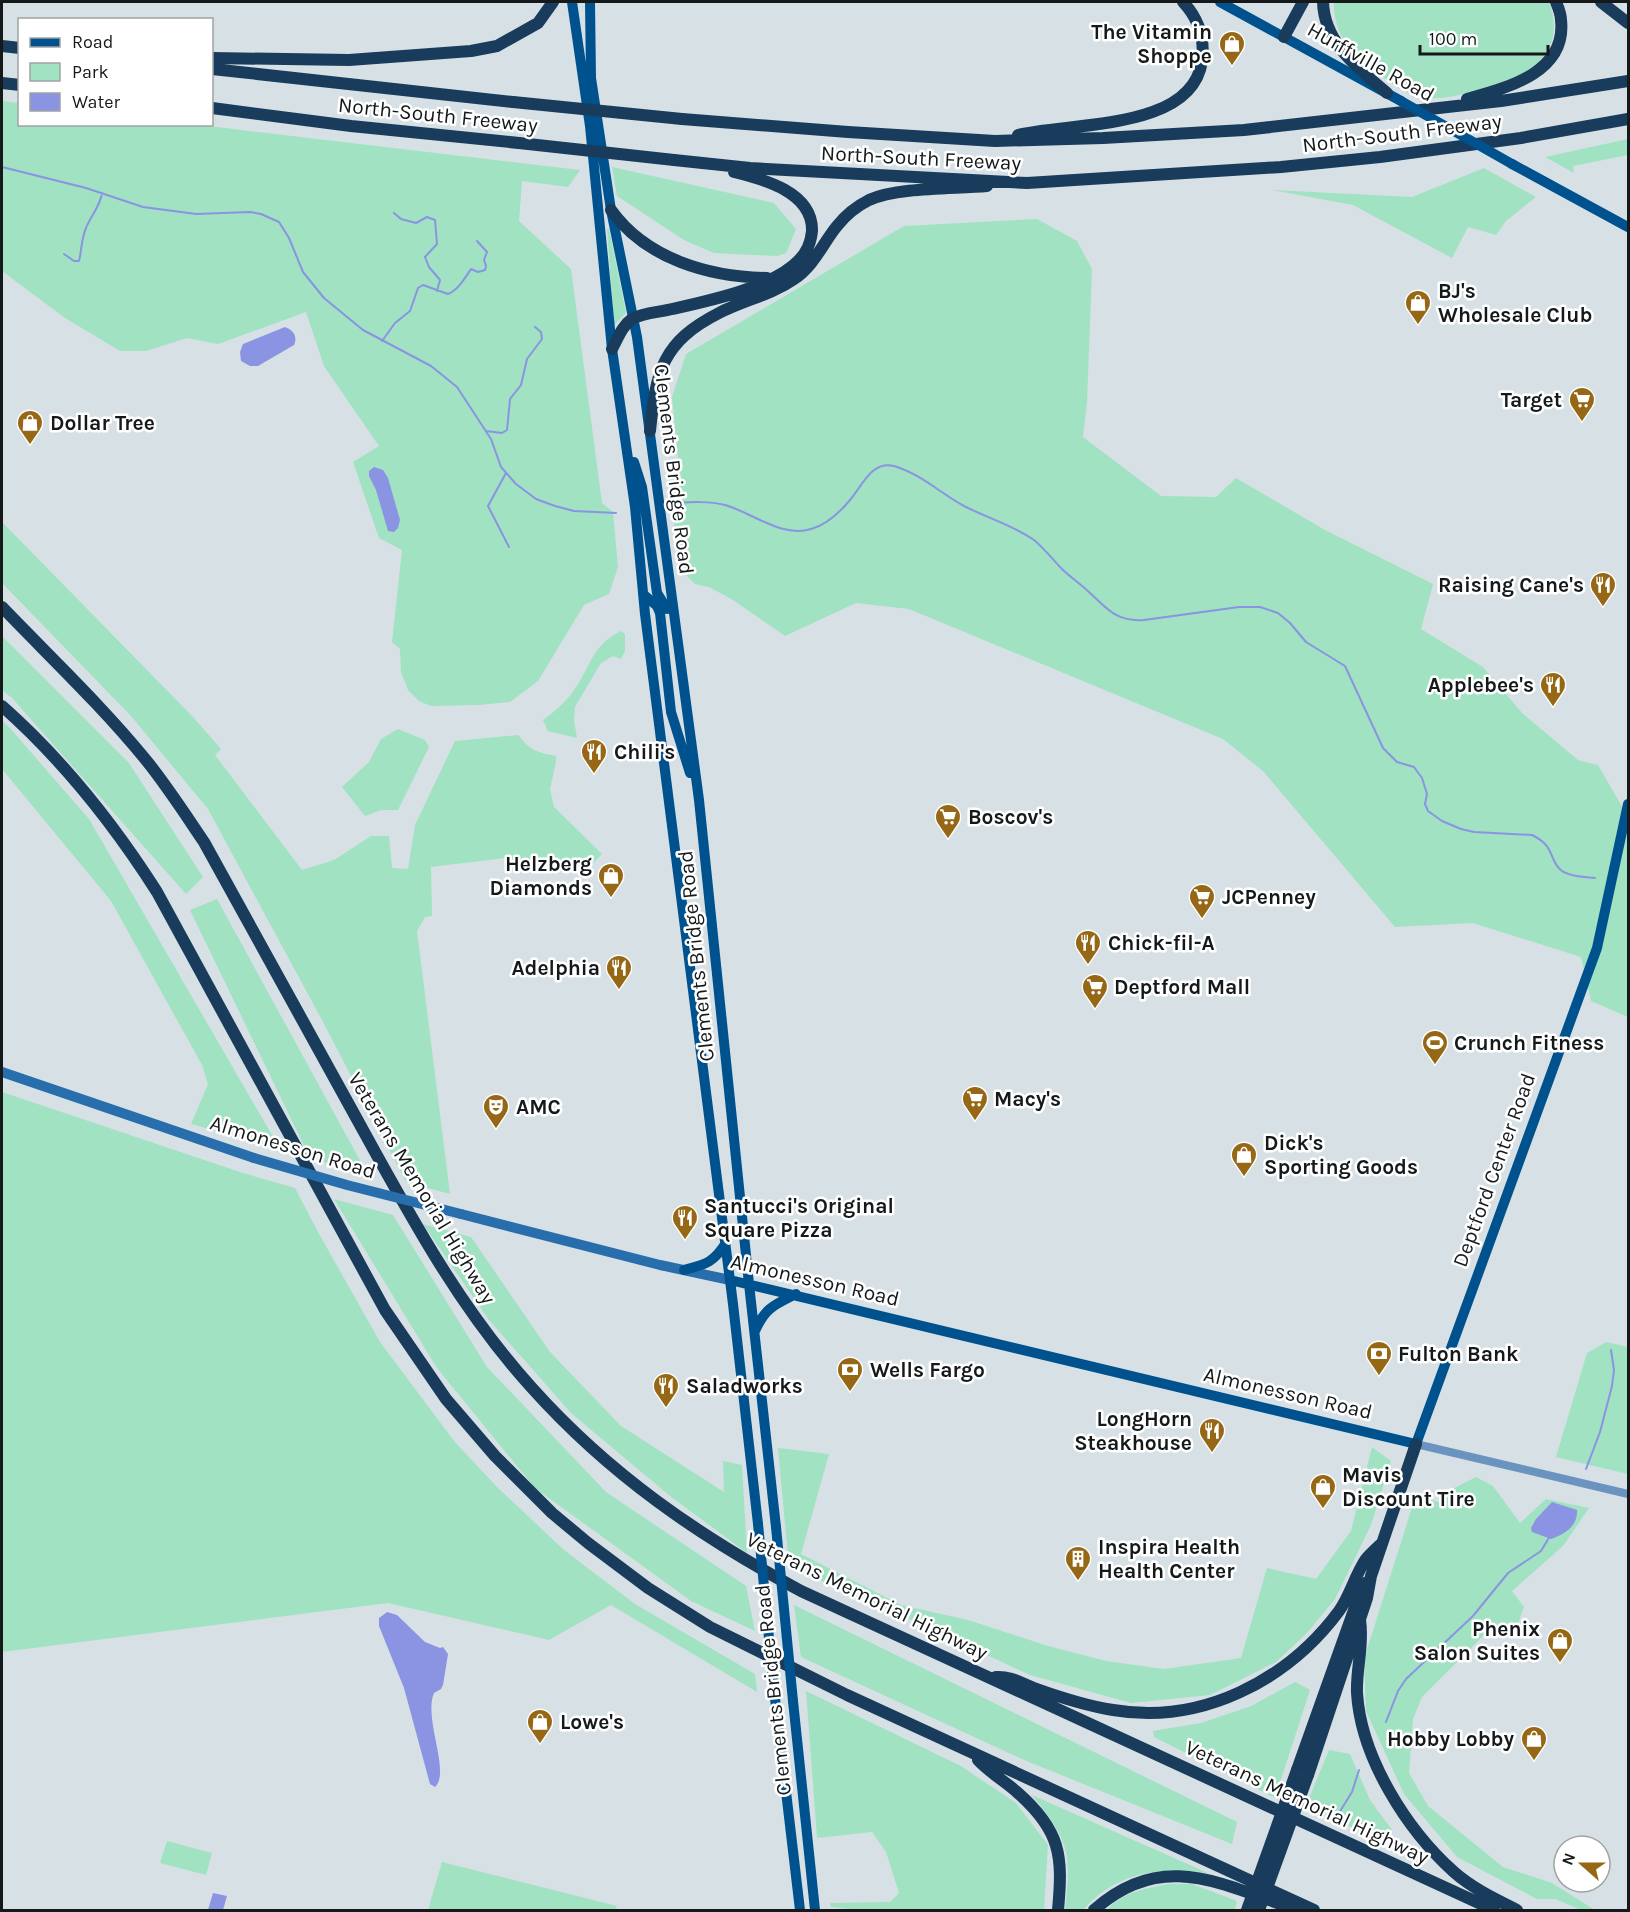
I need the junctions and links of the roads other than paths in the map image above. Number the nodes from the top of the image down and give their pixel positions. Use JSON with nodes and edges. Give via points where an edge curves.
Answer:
{"nodes":[{"id":1,"x":553,"y":2,"type":"edge"},
{"id":2,"x":572,"y":2,"type":"edge"},
{"id":3,"x":590,"y":2,"type":"edge"},
{"id":4,"x":1183,"y":2,"type":"edge"},
{"id":5,"x":1220,"y":2,"type":"edge"},
{"id":6,"x":1303,"y":2,"type":"edge"},
{"id":7,"x":1323,"y":2,"type":"edge"},
{"id":8,"x":1556,"y":2,"type":"edge"},
{"id":9,"x":1601,"y":2,"type":"edge"},
{"id":10,"x":1629,"y":23,"type":"edge"},
{"id":11,"x":1284,"y":36,"type":"junction"},
{"id":12,"x":2,"y":46,"type":"edge"},
{"id":13,"x":18,"y":48,"type":"edge"},
{"id":14,"x":213,"y":58,"type":"edge"},
{"id":15,"x":213,"y":69,"type":"edge"},
{"id":16,"x":1629,"y":81,"type":"edge"},
{"id":17,"x":2,"y":83,"type":"edge"},
{"id":18,"x":18,"y":85,"type":"edge"},
{"id":19,"x":1387,"y":93,"type":"junction"},
{"id":20,"x":213,"y":108,"type":"edge"},
{"id":21,"x":1428,"y":110,"type":"junction"},
{"id":22,"x":1629,"y":118,"type":"edge"},
{"id":23,"x":995,"y":141,"type":"junction"},
{"id":24,"x":674,"y":160,"type":"junction"},
{"id":25,"x":1027,"y":183,"type":"junction"},
{"id":26,"x":612,"y":210,"type":"junction"},
{"id":27,"x":1629,"y":227,"type":"edge"},
{"id":28,"x":771,"y":278,"type":"junction"},
{"id":29,"x":633,"y":318,"type":"junction"},
{"id":30,"x":612,"y":350,"type":"junction"},
{"id":31,"x":650,"y":431,"type":"junction"},
{"id":32,"x":625,"y":434,"type":"junction"},
{"id":33,"x":643,"y":594,"type":"junction"},
{"id":34,"x":2,"y":607,"type":"edge"},
{"id":35,"x":673,"y":611,"type":"junction"},
{"id":36,"x":2,"y":706,"type":"edge"},
{"id":37,"x":699,"y":800,"type":"junction"},
{"id":38,"x":1629,"y":804,"type":"edge"},
{"id":39,"x":2,"y":1072,"type":"edge"},
{"id":40,"x":726,"y":1243,"type":"junction"},
{"id":41,"x":684,"y":1270,"type":"junction"},
{"id":42,"x":730,"y":1280,"type":"junction"},
{"id":43,"x":749,"y":1284,"type":"junction"},
{"id":44,"x":796,"y":1294,"type":"junction"},
{"id":45,"x":754,"y":1334,"type":"junction"},
{"id":46,"x":1416,"y":1444,"type":"junction"},
{"id":47,"x":1629,"y":1494,"type":"edge"},
{"id":48,"x":1382,"y":1543,"type":"junction"},
{"id":49,"x":1371,"y":1576,"type":"junction"},
{"id":50,"x":1360,"y":1620,"type":"junction"},
{"id":51,"x":989,"y":1678,"type":"junction"},
{"id":52,"x":971,"y":1753,"type":"junction"},
{"id":53,"x":1302,"y":1773,"type":"junction"},
{"id":54,"x":1313,"y":1910,"type":"edge"},
{"id":55,"x":800,"y":1911,"type":"edge"},
{"id":56,"x":815,"y":1911,"type":"edge"},
{"id":57,"x":1058,"y":1911,"type":"edge"},
{"id":58,"x":1094,"y":1911,"type":"edge"},
{"id":59,"x":1247,"y":1911,"type":"edge"},
{"id":60,"x":1259,"y":1911,"type":"edge"},
{"id":61,"x":1494,"y":1911,"type":"edge"},
{"id":62,"x":1517,"y":1911,"type":"edge"}],
"edges":[{"from":1,"to":14,"type":"highway","via":[[538,23],[497,46],[471,51],[339,61]]},
{"from":2,"to":30,"type":"main road","name":"Clements Bridge Road","via":[[590,126]]},
{"from":3,"to":26,"type":"main road","name":"Clements Bridge Road","via":[[591,78]]},
{"from":4,"to":23,"type":"highway","via":[[1200,26],[1203,52],[1194,84],[1179,101],[1147,115],[1038,130]]},
{"from":5,"to":11,"type":"main road","name":"Hurffville Road"},
{"from":6,"to":11,"type":"highway"},
{"from":7,"to":19,"type":"highway","via":[[1325,20],[1346,57]]},
{"from":8,"to":21,"type":"highway","via":[[1562,20],[1560,38],[1553,56],[1543,67],[1503,89]]},
{"from":9,"to":10,"type":"highway"},
{"from":11,"to":19,"type":"main road","name":"Hurffville Road"},
{"from":12,"to":13,"type":"highway"},
{"from":15,"to":23,"type":"highway","name":"North-South Freeway","bridge":true,"via":[[681,119]]},
{"from":16,"to":21,"type":"highway","name":"North-South Freeway"},
{"from":17,"to":18,"type":"highway"},
{"from":19,"to":27,"type":"main road","name":"Hurffville Road","bridge":true},
{"from":20,"to":24,"type":"highway","name":"North-South Freeway","bridge":true},
{"from":21,"to":23,"type":"highway","name":"North-South Freeway","via":[[1244,130]]},
{"from":22,"to":25,"type":"highway","name":"North-South Freeway","via":[[1521,138],[1380,157]]},
{"from":24,"to":25,"type":"highway","name":"North-South Freeway","via":[[750,168]]},
{"from":24,"to":28,"type":"highway","via":[[744,174],[797,198],[810,217],[809,244],[799,260]]},
{"from":25,"to":31,"type":"highway","via":[[906,192],[859,206],[837,226],[801,274],[770,292],[720,312],[677,342],[658,375]]},
{"from":26,"to":28,"type":"highway","via":[[638,239],[670,257],[698,268],[747,278]]},
{"from":26,"to":29,"type":"main road","name":"Clements Bridge Road"},
{"from":28,"to":29,"type":"highway","via":[[699,303]]},
{"from":29,"to":30,"type":"highway","via":[[622,329]]},
{"from":29,"to":31,"type":"main road","name":"Clements Bridge Road"},
{"from":30,"to":32,"type":"main road","name":"Clements Bridge Road"},
{"from":31,"to":35,"type":"main road","name":"Clements Bridge Road"},
{"from":32,"to":33,"type":"main road","name":"Clements Bridge Road"},
{"from":32,"to":35,"type":"main road","via":[[642,488],[657,593],[666,609]]},
{"from":33,"to":37,"type":"main road","via":[[660,613],[671,712]]},
{"from":33,"to":40,"type":"main road","name":"Clements Bridge Road"},
{"from":34,"to":51,"type":"highway","name":"Veterans Memorial Highway","via":[[115,724],[175,798],[204,842],[436,1259],[532,1389],[625,1476],[724,1548],[801,1591]]},
{"from":35,"to":37,"type":"main road","name":"Clements Bridge Road"},
{"from":36,"to":52,"type":"highway","via":[[78,783],[139,864],[385,1310],[446,1399],[495,1456],[552,1513],[676,1607],[780,1662]]},
{"from":37,"to":43,"type":"main road","name":"Clements Bridge Road"},
{"from":38,"to":46,"type":"main road","name":"Deptford Center Road","via":[[1597,948]]},
{"from":39,"to":41,"type":"main road","name":"Almonesson Road","bridge":true,"via":[[254,1158]]},
{"from":40,"to":41,"type":"main road","via":[[708,1264]]},
{"from":40,"to":42,"type":"main road","name":"Clements Bridge Road"},
{"from":41,"to":42,"type":"main road","name":"Almonesson Road"},
{"from":42,"to":43,"type":"main road","name":"Almonesson Road"},
{"from":42,"to":55,"type":"main road","name":"Clements Bridge Road","bridge":true},
{"from":43,"to":44,"type":"main road","name":"Almonesson Road"},
{"from":43,"to":45,"type":"main road","name":"Clements Bridge Road"},
{"from":44,"to":45,"type":"main road","via":[[770,1307]]},
{"from":44,"to":46,"type":"main road","name":"Almonesson Road"},
{"from":45,"to":56,"type":"main road","name":"Clements Bridge Road","bridge":true},
{"from":46,"to":47,"type":"street","name":"Almonesson Road"},
{"from":46,"to":48,"type":"highway"},
{"from":48,"to":49,"type":"highway"},
{"from":48,"to":51,"type":"highway","via":[[1366,1560],[1341,1609],[1307,1648],[1267,1679],[1217,1702],[1180,1710],[1123,1711],[1062,1697],[1006,1677]]},
{"from":49,"to":50,"type":"highway"},
{"from":49,"to":53,"type":"highway","via":[[1359,1596]]},
{"from":50,"to":53,"type":"highway"},
{"from":50,"to":62,"type":"highway","via":[[1363,1636],[1357,1694],[1368,1744],[1394,1799],[1422,1839],[1455,1873]]},
{"from":51,"to":61,"type":"highway","name":"Veterans Memorial Highway"},
{"from":52,"to":54,"type":"highway"},
{"from":52,"to":57,"type":"highway","via":[[1019,1794],[1051,1832],[1061,1860]]},
{"from":53,"to":59,"type":"highway","bridge":true},
{"from":53,"to":60,"type":"highway","bridge":true},
{"from":54,"to":58,"type":"highway","via":[[1177,1875],[1130,1886]]}]}
